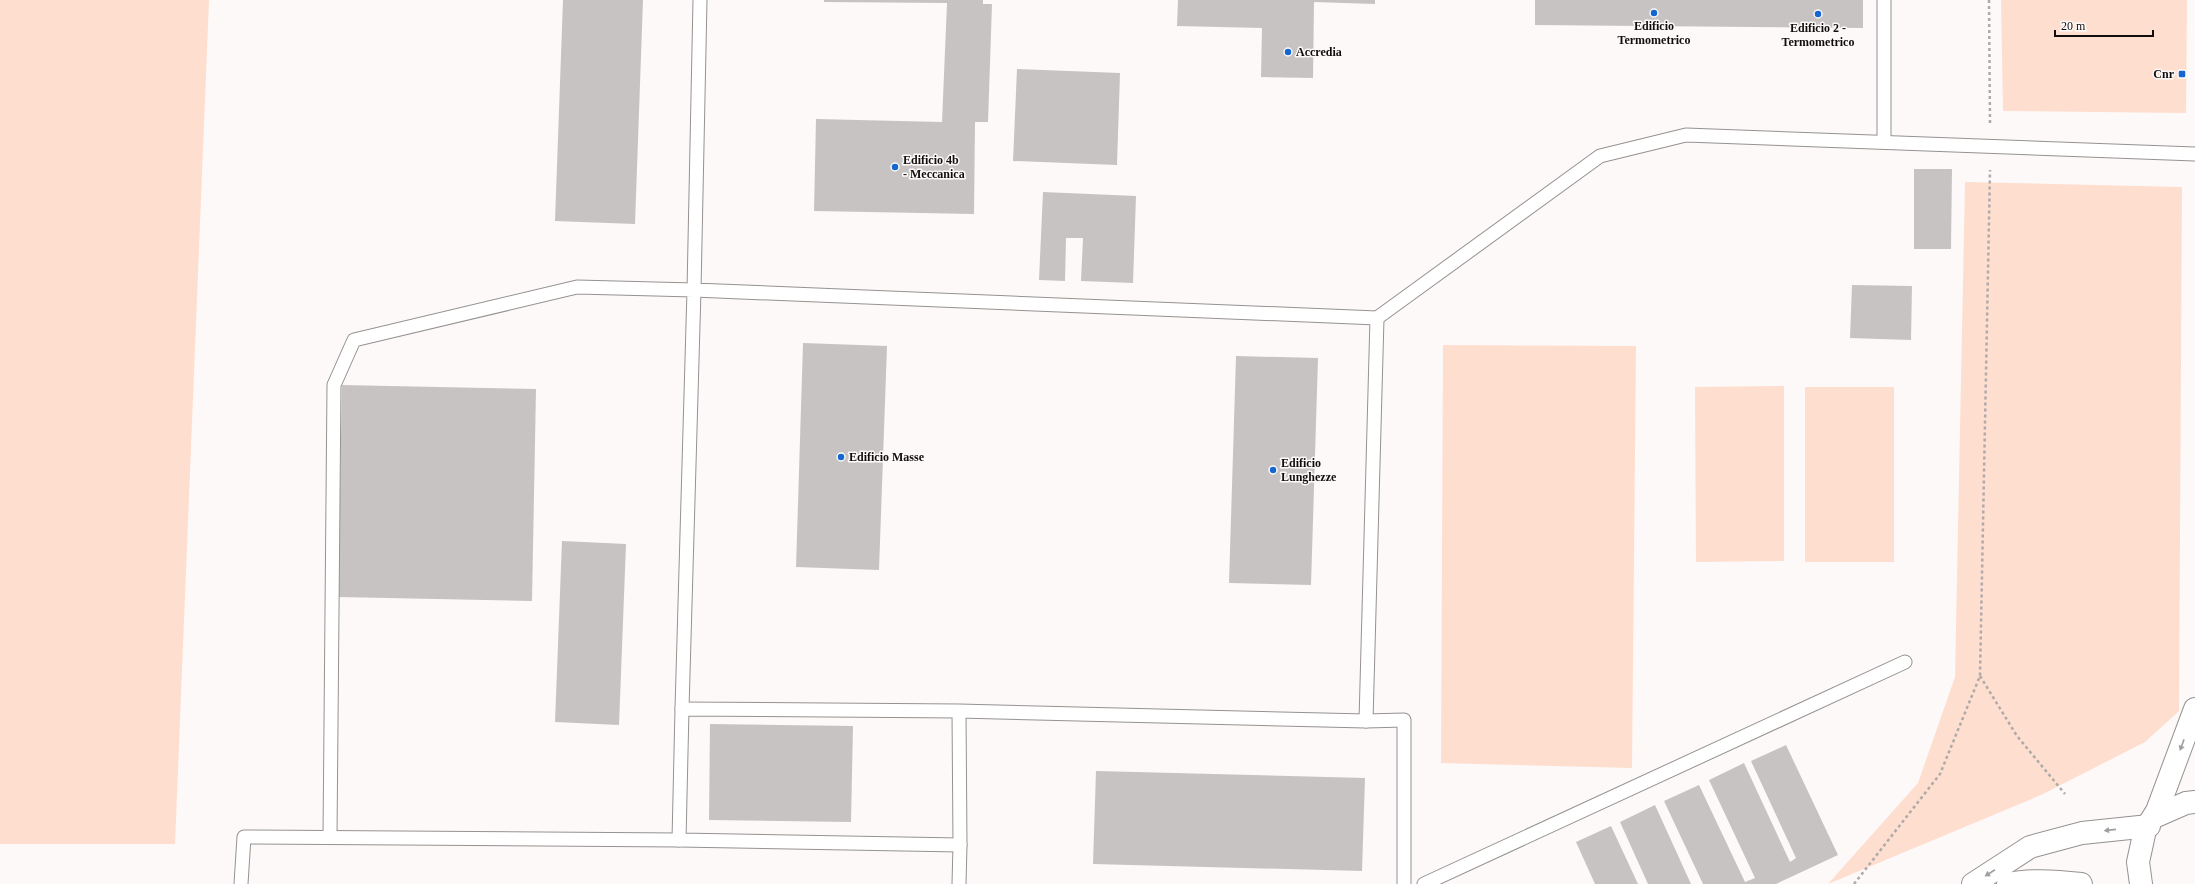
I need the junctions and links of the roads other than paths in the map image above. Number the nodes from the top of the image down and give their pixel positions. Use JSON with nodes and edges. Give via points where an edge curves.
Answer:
{"nodes":[{"id":1,"x":700,"y":0,"type":"edge"},
{"id":2,"x":1884,"y":0,"type":"edge"},
{"id":3,"x":1884,"y":142,"type":"junction"},
{"id":4,"x":2195,"y":154,"type":"edge"},
{"id":5,"x":694,"y":290,"type":"junction"},
{"id":6,"x":1377,"y":318,"type":"junction"},
{"id":7,"x":1905,"y":662,"type":"dead end"},
{"id":8,"x":682,"y":709,"type":"junction"},
{"id":9,"x":2195,"y":709,"type":"edge"},
{"id":10,"x":959,"y":710,"type":"junction"},
{"id":11,"x":1366,"y":721,"type":"junction"},
{"id":12,"x":2195,"y":802,"type":"edge"},
{"id":13,"x":2151,"y":821,"type":"junction"},
{"id":14,"x":330,"y":838,"type":"junction"},
{"id":15,"x":679,"y":840,"type":"junction"},
{"id":16,"x":960,"y":845,"type":"junction"},
{"id":17,"x":242,"y":884,"type":"edge"},
{"id":18,"x":959,"y":884,"type":"edge"},
{"id":19,"x":1404,"y":884,"type":"edge"},
{"id":20,"x":1424,"y":884,"type":"edge"},
{"id":21,"x":1973,"y":884,"type":"edge"},
{"id":22,"x":2008,"y":884,"type":"edge"},
{"id":23,"x":2081,"y":884,"type":"edge"},
{"id":24,"x":2141,"y":884,"type":"edge"}],
"edges":[{"from":1,"to":5,"type":"lane"},
{"from":2,"to":3,"type":"lane"},
{"from":3,"to":4,"type":"lane"},
{"from":3,"to":6,"type":"lane","via":[[1686,135],[1600,156]]},
{"from":5,"to":6,"type":"lane"},
{"from":5,"to":8,"type":"lane"},
{"from":5,"to":14,"type":"lane","via":[[577,287],[354,340],[334,385]]},
{"from":6,"to":11,"type":"lane"},
{"from":7,"to":20,"type":"lane"},
{"from":8,"to":10,"type":"lane"},
{"from":8,"to":15,"type":"lane"},
{"from":9,"to":13,"type":"street","one_way":true},
{"from":10,"to":11,"type":"lane"},
{"from":10,"to":16,"type":"lane"},
{"from":11,"to":19,"type":"lane","via":[[1404,720]]},
{"from":12,"to":13,"type":"street","via":[[2186,803]]},
{"from":13,"to":21,"type":"street","one_way":true,"via":[[2082,833],[2030,847]]},
{"from":13,"to":24,"type":"street","via":[[2144,835],[2138,862]]},
{"from":14,"to":15,"type":"lane"},
{"from":14,"to":17,"type":"lane","via":[[244,837]]},
{"from":15,"to":16,"type":"lane"},
{"from":16,"to":18,"type":"lane"},
{"from":22,"to":23,"type":"street","via":[[2057,881]]}]}
